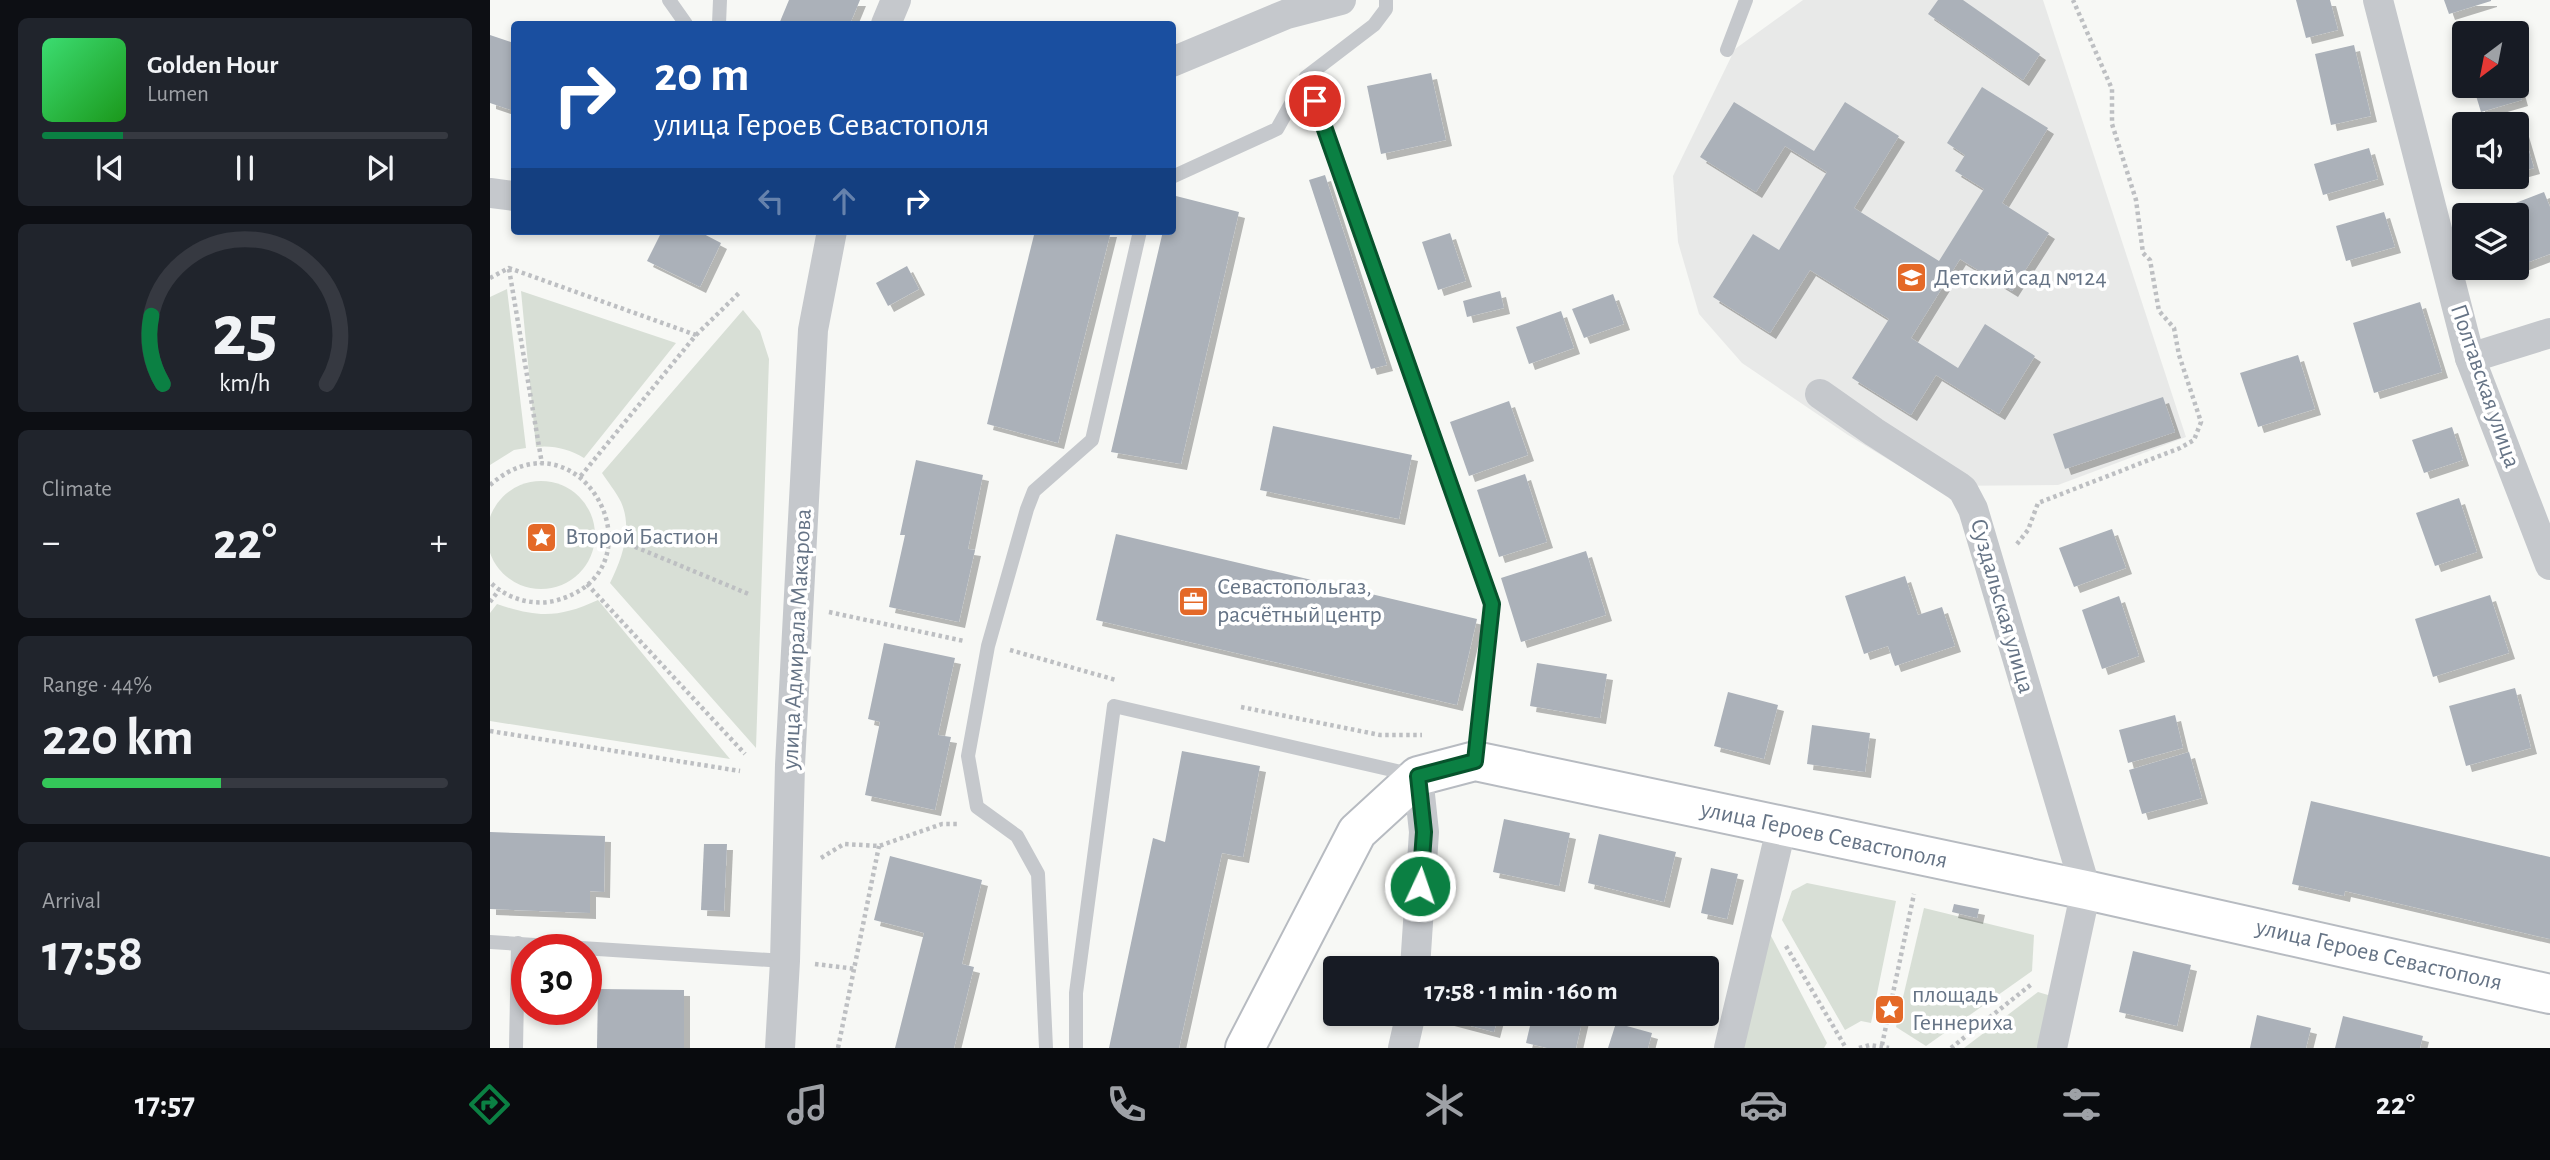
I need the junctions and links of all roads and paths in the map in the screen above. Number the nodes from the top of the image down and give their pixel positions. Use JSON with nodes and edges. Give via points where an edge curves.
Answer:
{"nodes":[{"id":1,"x":669,"y":0,"type":"edge"},
{"id":2,"x":720,"y":0,"type":"edge"},
{"id":3,"x":896,"y":0,"type":"edge"},
{"id":4,"x":1341,"y":0,"type":"edge"},
{"id":5,"x":1386,"y":0,"type":"edge"},
{"id":6,"x":1746,"y":0,"type":"edge"},
{"id":7,"x":2073,"y":0,"type":"edge"},
{"id":8,"x":2378,"y":0,"type":"edge"},
{"id":9,"x":683,"y":21,"type":"edge"},
{"id":10,"x":719,"y":21,"type":"edge"},
{"id":11,"x":887,"y":21,"type":"edge"},
{"id":12,"x":1727,"y":50,"type":"dead end"},
{"id":13,"x":1176,"y":60,"type":"edge"},
{"id":14,"x":1306,"y":78,"type":"junction"},
{"id":15,"x":1176,"y":175,"type":"edge"},
{"id":16,"x":490,"y":193,"type":"edge"},
{"id":17,"x":511,"y":196,"type":"edge"},
{"id":18,"x":830,"y":235,"type":"edge"},
{"id":19,"x":1139,"y":235,"type":"edge"},
{"id":20,"x":509,"y":268,"type":"junction"},
{"id":21,"x":490,"y":278,"type":"edge"},
{"id":22,"x":739,"y":293,"type":"dead end"},
{"id":23,"x":2550,"y":333,"type":"edge"},
{"id":24,"x":696,"y":335,"type":"junction"},
{"id":25,"x":2470,"y":358,"type":"junction"},
{"id":26,"x":1820,"y":394,"type":"dead end"},
{"id":27,"x":542,"y":464,"type":"junction"},
{"id":28,"x":580,"y":477,"type":"junction"},
{"id":29,"x":490,"y":485,"type":"edge"},
{"id":30,"x":610,"y":536,"type":"junction"},
{"id":31,"x":2550,"y":565,"type":"edge"},
{"id":32,"x":1993,"y":575,"type":"junction"},
{"id":33,"x":490,"y":582,"type":"edge"},
{"id":34,"x":587,"y":584,"type":"junction"},
{"id":35,"x":499,"y":590,"type":"junction"},
{"id":36,"x":751,"y":595,"type":"dead end"},
{"id":37,"x":490,"y":601,"type":"edge"},
{"id":38,"x":798,"y":605,"type":"junction"},
{"id":39,"x":942,"y":637,"type":"dead end"},
{"id":40,"x":1004,"y":648,"type":"dead end"},
{"id":41,"x":1126,"y":682,"type":"dead end"},
{"id":42,"x":490,"y":731,"type":"edge"},
{"id":43,"x":745,"y":754,"type":"dead end"},
{"id":44,"x":1475,"y":761,"type":"junction"},
{"id":45,"x":740,"y":771,"type":"dead end"},
{"id":46,"x":1418,"y":776,"type":"junction"},
{"id":47,"x":998,"y":822,"type":"junction"},
{"id":48,"x":1782,"y":825,"type":"junction"},
{"id":49,"x":879,"y":846,"type":"junction"},
{"id":50,"x":787,"y":879,"type":"junction"},
{"id":51,"x":2086,"y":890,"type":"junction"},
{"id":52,"x":1914,"y":894,"type":"dead end"},
{"id":53,"x":1763,"y":906,"type":"junction"},
{"id":54,"x":490,"y":942,"type":"edge"},
{"id":55,"x":511,"y":943,"type":"edge"},
{"id":56,"x":602,"y":949,"type":"edge"},
{"id":57,"x":2073,"y":951,"type":"junction"},
{"id":58,"x":1416,"y":956,"type":"edge"},
{"id":59,"x":785,"y":961,"type":"junction"},
{"id":60,"x":2550,"y":994,"type":"edge"},
{"id":61,"x":516,"y":1025,"type":"edge"},
{"id":62,"x":1408,"y":1026,"type":"edge"},
{"id":63,"x":1882,"y":1045,"type":"junction"},
{"id":64,"x":516,"y":1048,"type":"edge"},
{"id":65,"x":780,"y":1048,"type":"edge"},
{"id":66,"x":838,"y":1048,"type":"edge"},
{"id":67,"x":1046,"y":1048,"type":"edge"},
{"id":68,"x":1076,"y":1048,"type":"edge"},
{"id":69,"x":1245,"y":1048,"type":"edge"},
{"id":70,"x":1403,"y":1048,"type":"edge"},
{"id":71,"x":1730,"y":1048,"type":"edge"},
{"id":72,"x":1846,"y":1048,"type":"edge"},
{"id":73,"x":1859,"y":1048,"type":"edge"},
{"id":74,"x":1889,"y":1048,"type":"edge"},
{"id":75,"x":1951,"y":1048,"type":"edge"},
{"id":76,"x":2052,"y":1048,"type":"edge"}],
"edges":[{"from":1,"to":9,"type":"lane"},
{"from":2,"to":10,"type":"lane"},
{"from":3,"to":11,"type":"street"},
{"from":4,"to":13,"type":"street","via":[[1287,14]]},
{"from":5,"to":14,"type":"lane","via":[[1386,9],[1374,25]]},
{"from":6,"to":12,"type":"lane"},
{"from":7,"to":32,"type":"path","via":[[2112,89],[2112,124],[2136,200],[2143,253],[2150,260],[2159,311],[2174,328],[2201,422],[2194,440],[2180,448],[2038,503],[2028,530]]},
{"from":8,"to":25,"type":"street","name":"Полтавская улица"},
{"from":14,"to":15,"type":"lane","via":[[1278,129]]},
{"from":14,"to":44,"type":"lane","via":[[1492,604]]},
{"from":16,"to":17,"type":"street"},
{"from":18,"to":38,"type":"street","name":"улица Адмирала Макарова","via":[[813,330]]},
{"from":19,"to":47,"type":"lane","via":[[1092,440],[1034,491],[988,646],[968,756],[977,807]]},
{"from":20,"to":21,"type":"path"},
{"from":20,"to":24,"type":"path"},
{"from":20,"to":27,"type":"path"},
{"from":22,"to":24,"type":"path"},
{"from":23,"to":25,"type":"street"},
{"from":24,"to":28,"type":"path"},
{"from":25,"to":31,"type":"street","name":"Полтавская улица"},
{"from":26,"to":32,"type":"street","name":"Суздальская улица","via":[[1964,491]]},
{"from":27,"to":28,"type":"path","via":[[562,467]]},
{"from":27,"to":29,"type":"path","via":[[521,466]]},
{"from":28,"to":30,"type":"path","via":[[596,493]]},
{"from":30,"to":34,"type":"path","via":[[603,562]]},
{"from":30,"to":36,"type":"path"},
{"from":32,"to":51,"type":"street","name":"Суздальская улица"},
{"from":33,"to":35,"type":"path"},
{"from":34,"to":35,"type":"path","via":[[567,597],[544,603],[520,600]]},
{"from":34,"to":43,"type":"path"},
{"from":35,"to":37,"type":"path"},
{"from":38,"to":39,"type":"path"},
{"from":38,"to":50,"type":"street","name":"улица Адмирала Макарова"},
{"from":40,"to":41,"type":"path"},
{"from":42,"to":45,"type":"path"},
{"from":44,"to":46,"type":"main road","name":"улица Героев Севастополя"},
{"from":44,"to":48,"type":"main road","name":"улица Героев Севастополя"},
{"from":46,"to":58,"type":"street","via":[[1424,832]]},
{"from":46,"to":68,"type":"lane","via":[[1114,706],[1076,993]]},
{"from":46,"to":69,"type":"main road","name":"улица Героев Севастополя","via":[[1357,832]]},
{"from":47,"to":49,"type":"path","via":[[942,824]]},
{"from":47,"to":67,"type":"lane","via":[[1017,836],[1038,874]]},
{"from":48,"to":51,"type":"main road","name":"улица Героев Севастополя"},
{"from":48,"to":53,"type":"street"},
{"from":49,"to":50,"type":"path","via":[[844,844]]},
{"from":49,"to":66,"type":"path"},
{"from":50,"to":59,"type":"street","name":"улица Адмирала Макарова"},
{"from":51,"to":57,"type":"street"},
{"from":51,"to":60,"type":"main road","name":"улица Героев Севастополя"},
{"from":52,"to":63,"type":"path"},
{"from":53,"to":71,"type":"street"},
{"from":53,"to":72,"type":"path"},
{"from":54,"to":55,"type":"lane"},
{"from":56,"to":59,"type":"lane"},
{"from":57,"to":75,"type":"path"},
{"from":57,"to":76,"type":"street"},
{"from":59,"to":65,"type":"street","name":"улица Адмирала Макарова"},
{"from":61,"to":64,"type":"lane"},
{"from":62,"to":70,"type":"street"},
{"from":63,"to":73,"type":"path"},
{"from":63,"to":74,"type":"path"}]}
